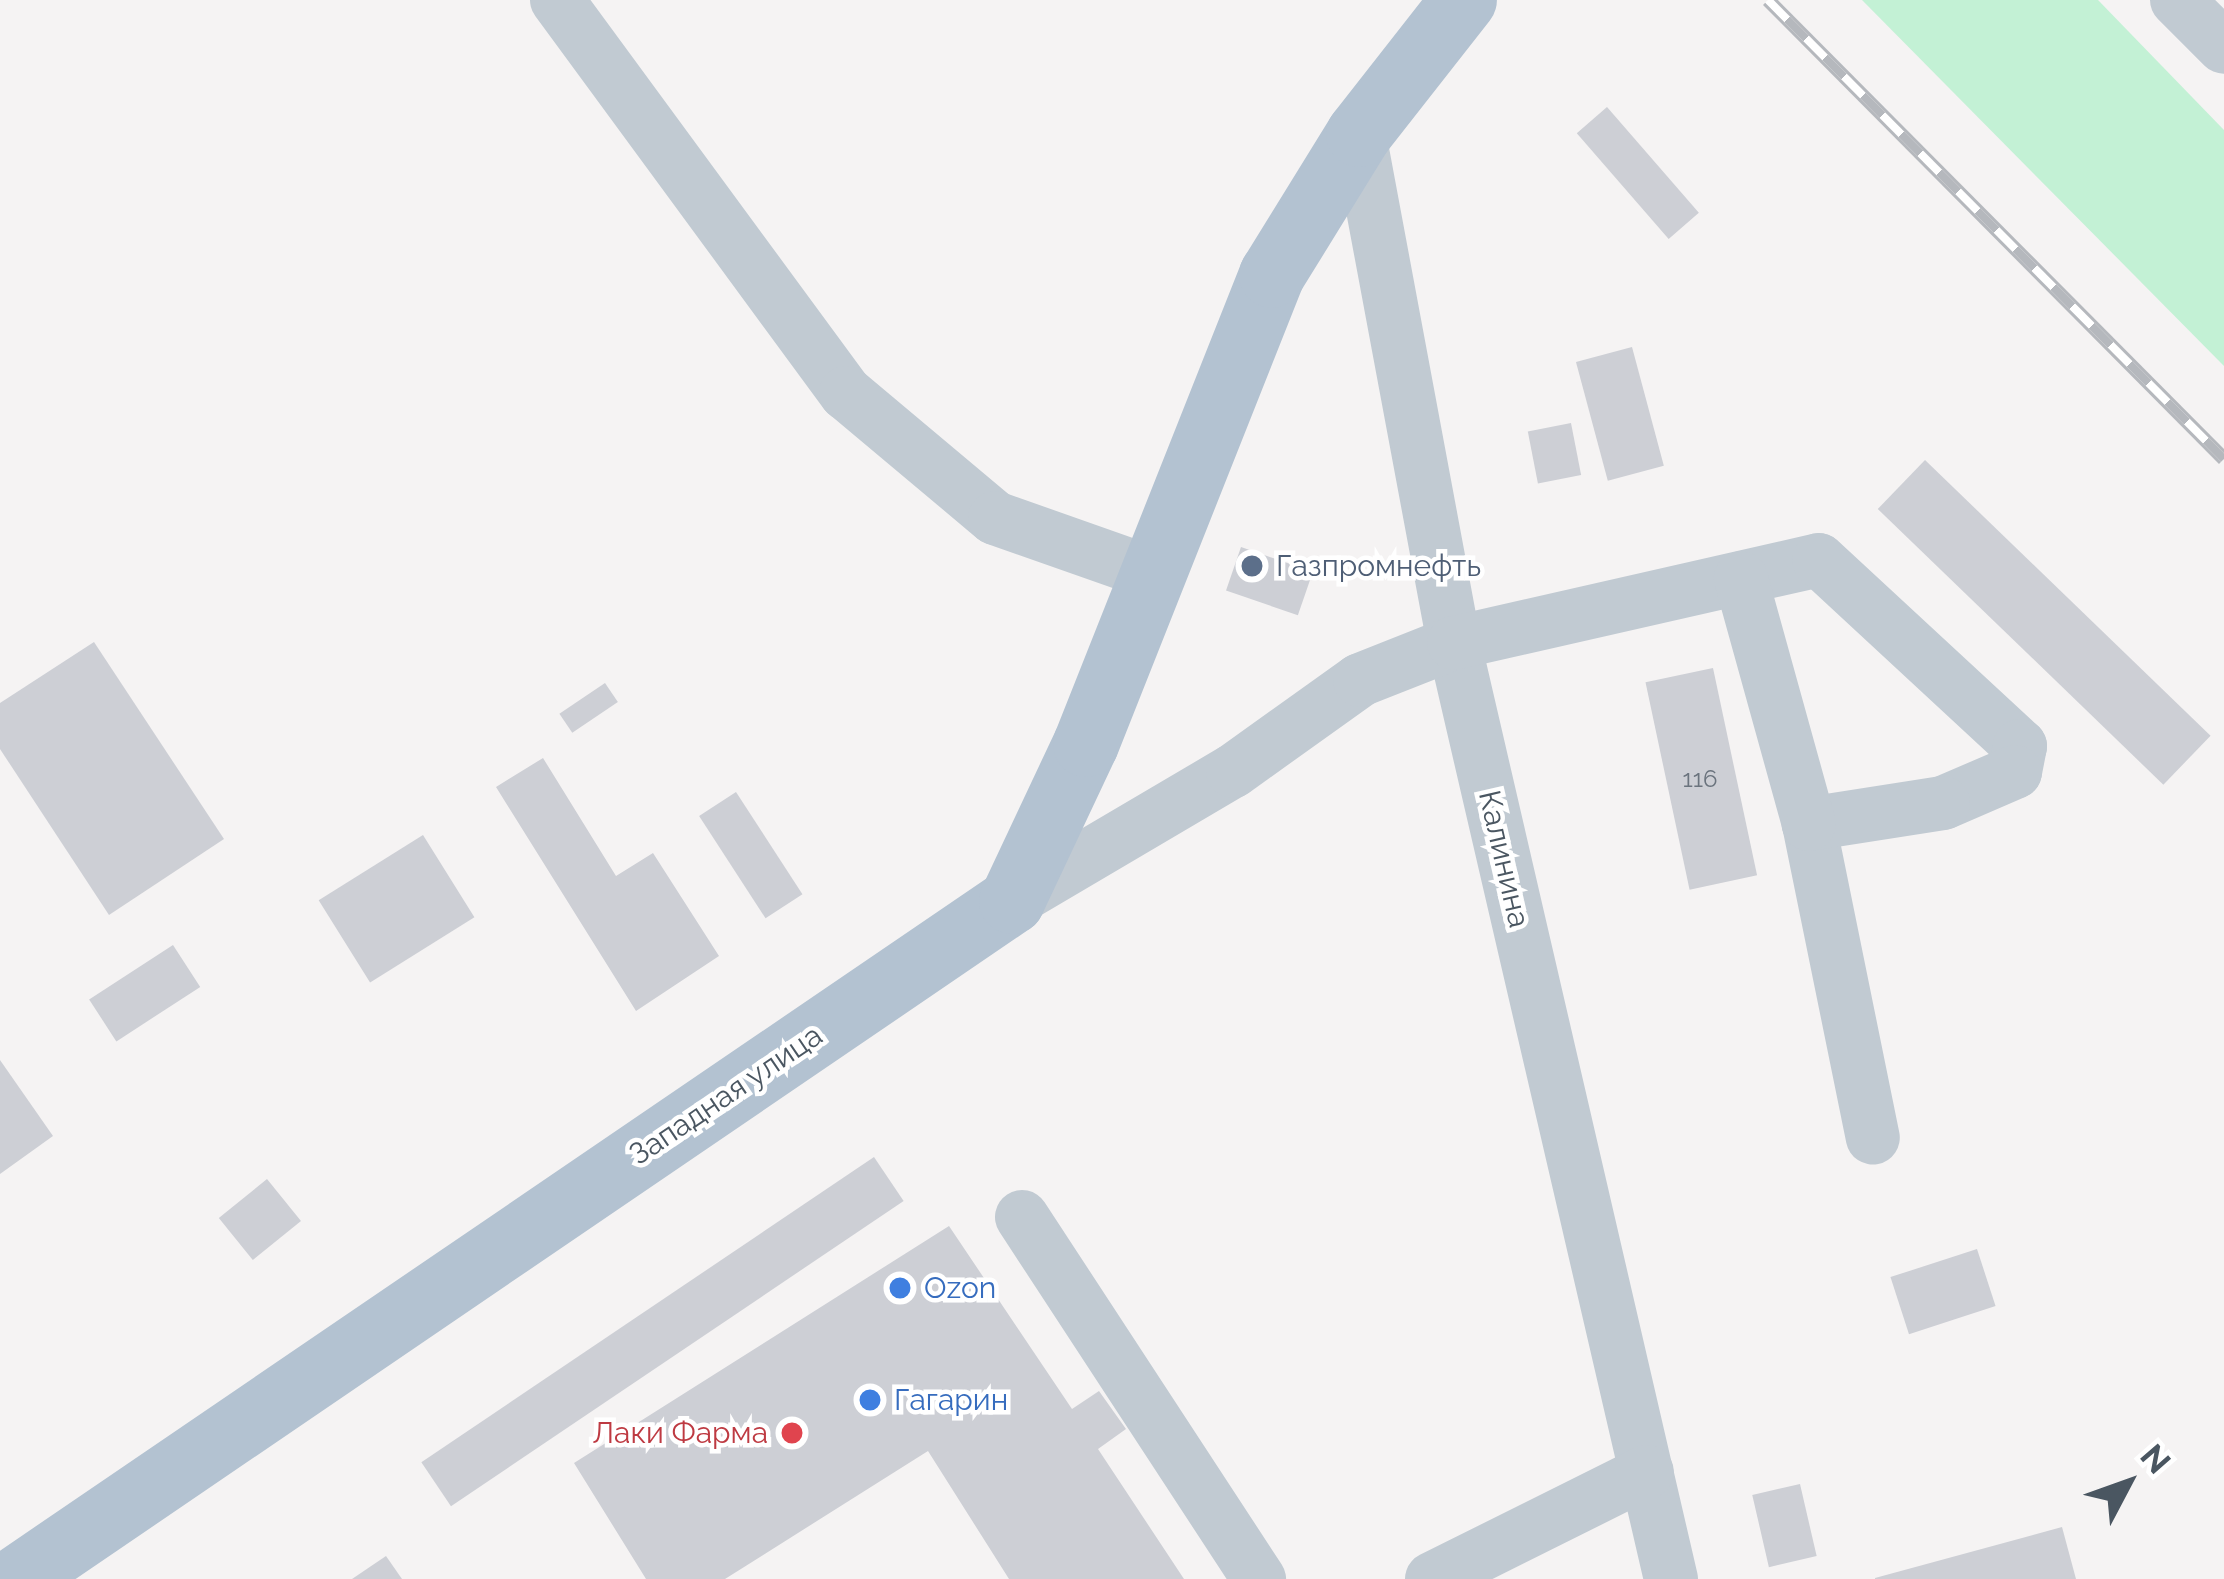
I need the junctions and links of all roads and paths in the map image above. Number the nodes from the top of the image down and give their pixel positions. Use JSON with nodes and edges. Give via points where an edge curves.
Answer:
{"nodes":[{"id":1,"x":557,"y":0,"type":"edge"},
{"id":2,"x":1464,"y":0,"type":"edge"},
{"id":3,"x":2177,"y":0,"type":"edge"},
{"id":4,"x":2224,"y":47,"type":"edge"},
{"id":5,"x":1359,"y":134,"type":"junction"},
{"id":6,"x":1154,"y":574,"type":"junction"},
{"id":7,"x":1741,"y":578,"type":"junction"},
{"id":8,"x":1454,"y":643,"type":"junction"},
{"id":9,"x":1809,"y":824,"type":"junction"},
{"id":10,"x":1012,"y":901,"type":"junction"},
{"id":11,"x":1873,"y":1138,"type":"dead end"},
{"id":12,"x":1022,"y":1216,"type":"dead end"},
{"id":13,"x":1647,"y":1472,"type":"junction"},
{"id":14,"x":17,"y":1579,"type":"edge"},
{"id":15,"x":1259,"y":1579,"type":"edge"},
{"id":16,"x":1432,"y":1579,"type":"edge"},
{"id":17,"x":1672,"y":1579,"type":"edge"}],
"edges":[{"from":1,"to":6,"type":"street","via":[[846,393],[994,518]]},
{"from":2,"to":5,"type":"main road"},
{"from":3,"to":4,"type":"street"},
{"from":5,"to":6,"type":"main road","via":[[1272,275]]},
{"from":5,"to":8,"type":"street","name":"Калинина"},
{"from":6,"to":10,"type":"main road"},
{"from":7,"to":8,"type":"street","name":"Западная улица"},
{"from":7,"to":9,"type":"street"},
{"from":7,"to":9,"type":"street","name":"Западная улица","via":[[1819,560],[2020,746],[2015,772],[1943,803]]},
{"from":8,"to":10,"type":"street","name":"Западная улица","via":[[1360,680],[1233,771]]},
{"from":8,"to":13,"type":"street","name":"Калинина"},
{"from":9,"to":11,"type":"street"},
{"from":10,"to":14,"type":"main road","name":"Западная улица"},
{"from":12,"to":15,"type":"street"},
{"from":13,"to":16,"type":"street"},
{"from":13,"to":17,"type":"street","name":"Калинина"}]}
